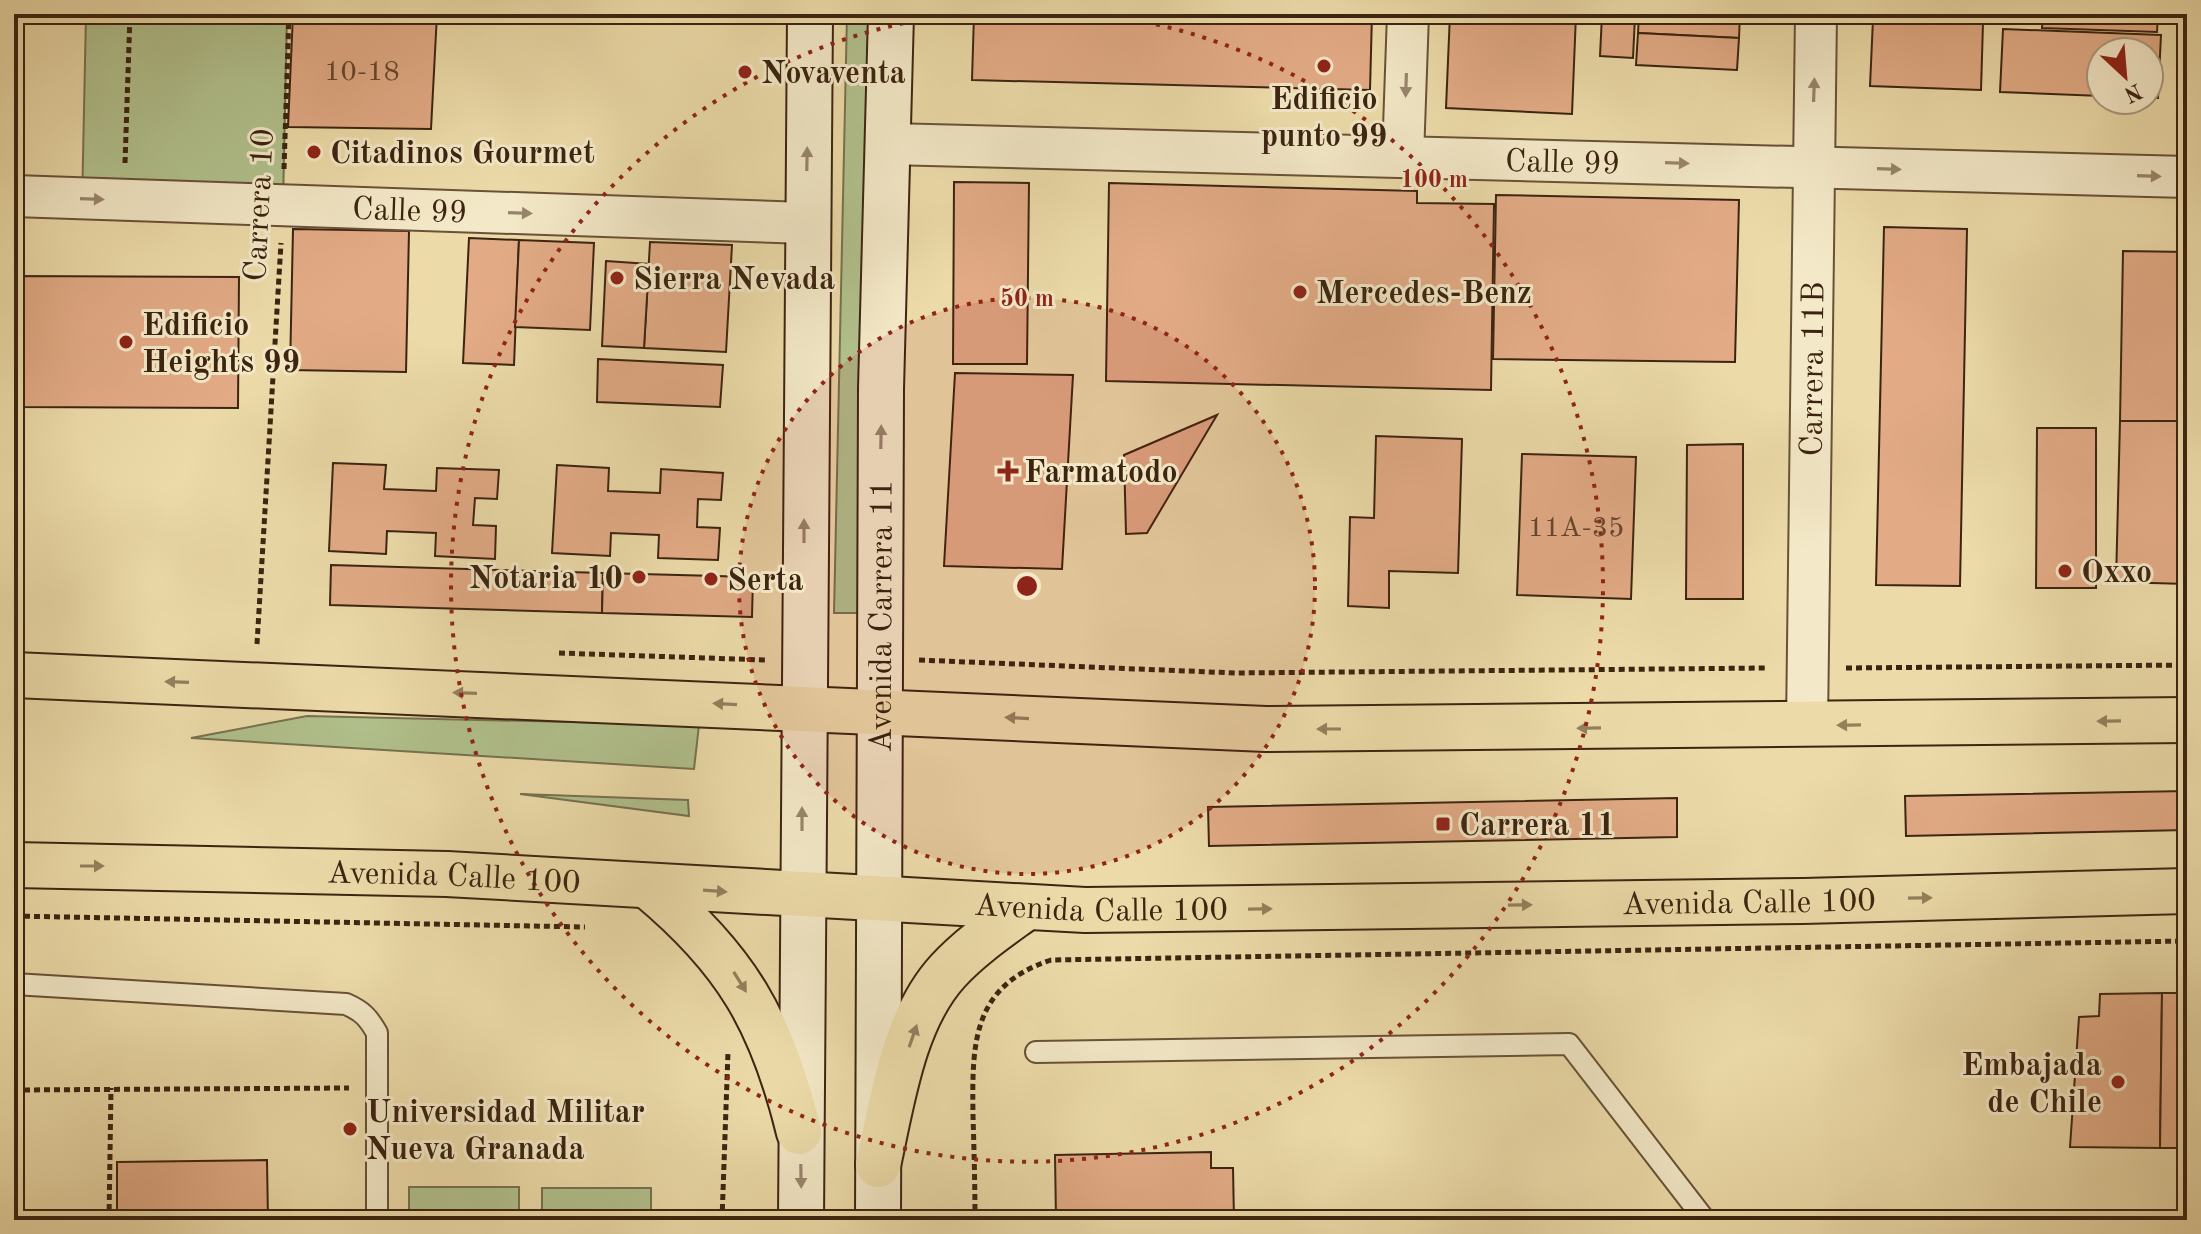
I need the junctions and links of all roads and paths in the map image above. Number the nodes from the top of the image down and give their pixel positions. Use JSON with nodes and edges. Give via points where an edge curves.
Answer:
{"nodes":[{"id":1,"x":130,"y":14,"type":"edge"},
{"id":2,"x":289,"y":14,"type":"edge"},
{"id":3,"x":810,"y":14,"type":"edge"},
{"id":4,"x":891,"y":14,"type":"edge"},
{"id":5,"x":1408,"y":14,"type":"edge"},
{"id":6,"x":1816,"y":14,"type":"edge"},
{"id":7,"x":889,"y":144,"type":"junction"},
{"id":8,"x":1403,"y":156,"type":"junction"},
{"id":9,"x":1811,"y":167,"type":"junction"},
{"id":10,"x":2187,"y":177,"type":"edge"},
{"id":11,"x":14,"y":196,"type":"edge"},
{"id":12,"x":124,"y":200,"type":"junction"},
{"id":13,"x":283,"y":205,"type":"junction"},
{"id":14,"x":806,"y":223,"type":"junction"},
{"id":15,"x":940,"y":660,"type":"dead end"},
{"id":16,"x":2187,"y":665,"type":"edge"},
{"id":17,"x":1807,"y":668,"type":"junction"},
{"id":18,"x":14,"y":675,"type":"edge"},
{"id":19,"x":255,"y":685,"type":"junction"},
{"id":20,"x":803,"y":708,"type":"junction"},
{"id":21,"x":878,"y":711,"type":"junction"},
{"id":22,"x":2187,"y":720,"type":"edge"},
{"id":23,"x":1807,"y":725,"type":"junction"},
{"id":24,"x":14,"y":865,"type":"edge"},
{"id":25,"x":648,"y":886,"type":"junction"},
{"id":26,"x":2187,"y":891,"type":"edge"},
{"id":27,"x":802,"y":897,"type":"junction"},
{"id":28,"x":878,"y":901,"type":"junction"},
{"id":29,"x":1024,"y":909,"type":"junction"},
{"id":30,"x":14,"y":916,"type":"edge"},
{"id":31,"x":599,"y":927,"type":"dead end"},
{"id":32,"x":2187,"y":941,"type":"edge"},
{"id":33,"x":14,"y":984,"type":"edge"},
{"id":34,"x":728,"y":1049,"type":"dead end"},
{"id":35,"x":1036,"y":1052,"type":"dead end"},
{"id":36,"x":111,"y":1088,"type":"junction"},
{"id":37,"x":359,"y":1088,"type":"dead end"},
{"id":38,"x":14,"y":1090,"type":"edge"},
{"id":39,"x":799,"y":1132,"type":"junction"},
{"id":40,"x":878,"y":1165,"type":"junction"},
{"id":41,"x":109,"y":1220,"type":"edge"},
{"id":42,"x":377,"y":1220,"type":"edge"},
{"id":43,"x":722,"y":1220,"type":"edge"},
{"id":44,"x":801,"y":1220,"type":"edge"},
{"id":45,"x":878,"y":1220,"type":"edge"},
{"id":46,"x":975,"y":1220,"type":"edge"},
{"id":47,"x":1705,"y":1220,"type":"edge"}],
"edges":[{"from":1,"to":12,"type":"path"},
{"from":2,"to":13,"type":"path","name":"Carrera 10"},
{"from":14,"to":3,"type":"main road","one_way":true},
{"from":4,"to":7,"type":"main road","name":"Avenida Carrera 11"},
{"from":5,"to":8,"type":"street","one_way":true},
{"from":9,"to":6,"type":"street","name":"Carrera 11B","one_way":true},
{"from":7,"to":8,"type":"street","name":"Calle 99"},
{"from":21,"to":7,"type":"main road","name":"Avenida Carrera 11","one_way":true},
{"from":8,"to":9,"type":"street","name":"Calle 99","one_way":true},
{"from":9,"to":10,"type":"street","name":"Calle 99","one_way":true},
{"from":9,"to":17,"type":"street","name":"Carrera 11B"},
{"from":11,"to":12,"type":"street","name":"Calle 99","one_way":true},
{"from":12,"to":13,"type":"street","name":"Calle 99"},
{"from":13,"to":14,"type":"street","name":"Calle 99","one_way":true},
{"from":13,"to":19,"type":"path","name":"Carrera 10"},
{"from":20,"to":14,"type":"main road","one_way":true},
{"from":15,"to":17,"type":"path","via":[[1235,673]]},
{"from":16,"to":17,"type":"path"},
{"from":17,"to":23,"type":"street","name":"Carrera 11B"},
{"from":19,"to":18,"type":"main road","one_way":true},
{"from":20,"to":19,"type":"main road","one_way":true},
{"from":20,"to":21,"type":"main road"},
{"from":27,"to":20,"type":"main road","one_way":true},
{"from":23,"to":21,"type":"main road","one_way":true,"via":[[1266,729]]},
{"from":21,"to":28,"type":"main road","name":"Avenida Carrera 11"},
{"from":22,"to":23,"type":"main road","one_way":true},
{"from":24,"to":25,"type":"main road","name":"Avenida Calle 100","one_way":true,"via":[[272,868]]},
{"from":25,"to":27,"type":"main road","name":"Avenida Calle 100","one_way":true},
{"from":25,"to":39,"type":"main road","one_way":true,"via":[[698,930],[732,970],[763,1020],[785,1075]]},
{"from":29,"to":26,"type":"main road","name":"Avenida Calle 100","one_way":true},
{"from":27,"to":28,"type":"main road","name":"Avenida Calle 100"},
{"from":27,"to":39,"type":"main road"},
{"from":28,"to":29,"type":"main road","name":"Avenida Calle 100"},
{"from":28,"to":40,"type":"main road","name":"Avenida Carrera 11"},
{"from":40,"to":29,"type":"main road","one_way":true,"via":[[893,1100],[927,1000],[947,971]]},
{"from":30,"to":31,"type":"path"},
{"from":32,"to":46,"type":"path","via":[[1051,960],[1029,967],[1009,982],[989,1002],[975,1035]]},
{"from":33,"to":42,"type":"lane","via":[[358,1008],[377,1033]]},
{"from":34,"to":43,"type":"path"},
{"from":35,"to":47,"type":"lane","via":[[1569,1044]]},
{"from":36,"to":37,"type":"path"},
{"from":36,"to":38,"type":"path"},
{"from":36,"to":41,"type":"path"},
{"from":39,"to":44,"type":"main road","one_way":true},
{"from":40,"to":45,"type":"main road","name":"Avenida Carrera 11"}]}
